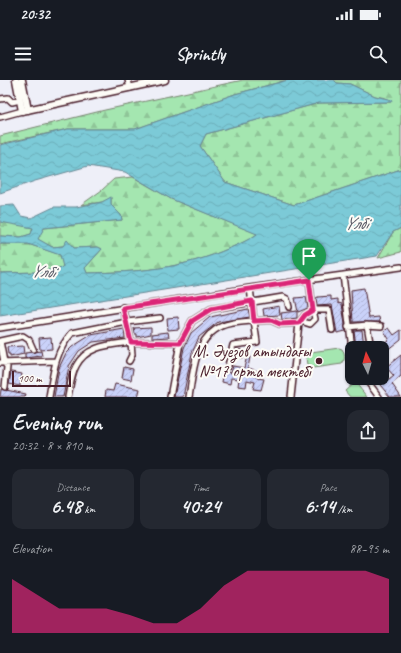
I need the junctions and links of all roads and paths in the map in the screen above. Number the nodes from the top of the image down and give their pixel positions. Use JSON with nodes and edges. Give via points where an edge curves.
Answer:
{"nodes":[{"id":1,"x":16,"y":80,"type":"edge"},
{"id":2,"x":22,"y":80,"type":"edge"},
{"id":3,"x":128,"y":80,"type":"edge"},
{"id":4,"x":165,"y":80,"type":"edge"},
{"id":5,"x":154,"y":81,"type":"edge"},
{"id":6,"x":130,"y":88,"type":"junction"},
{"id":7,"x":0,"y":99,"type":"edge"},
{"id":8,"x":20,"y":100,"type":"junction"},
{"id":9,"x":25,"y":111,"type":"junction"},
{"id":10,"x":0,"y":117,"type":"edge"},
{"id":11,"x":401,"y":267,"type":"edge"},
{"id":12,"x":343,"y":275,"type":"junction"},
{"id":13,"x":309,"y":280,"type":"junction"},
{"id":14,"x":250,"y":288,"type":"junction"},
{"id":15,"x":252,"y":301,"type":"junction"},
{"id":16,"x":289,"y":307,"type":"dead end"},
{"id":17,"x":123,"y":308,"type":"junction"},
{"id":18,"x":313,"y":310,"type":"junction"},
{"id":19,"x":160,"y":318,"type":"dead end"},
{"id":20,"x":254,"y":321,"type":"junction"},
{"id":21,"x":301,"y":321,"type":"junction"},
{"id":22,"x":127,"y":322,"type":"junction"},
{"id":23,"x":367,"y":325,"type":"junction"},
{"id":24,"x":382,"y":326,"type":"dead end"},
{"id":25,"x":348,"y":327,"type":"junction"},
{"id":26,"x":0,"y":328,"type":"edge"},
{"id":27,"x":332,"y":330,"type":"dead end"},
{"id":28,"x":0,"y":341,"type":"edge"},
{"id":29,"x":351,"y":341,"type":"edge"},
{"id":30,"x":370,"y":341,"type":"edge"},
{"id":31,"x":131,"y":342,"type":"junction"},
{"id":32,"x":180,"y":343,"type":"junction"},
{"id":33,"x":33,"y":349,"type":"dead end"},
{"id":34,"x":56,"y":361,"type":"junction"},
{"id":35,"x":130,"y":361,"type":"dead end"},
{"id":36,"x":2,"y":362,"type":"edge"},
{"id":37,"x":228,"y":366,"type":"dead end"},
{"id":38,"x":370,"y":385,"type":"edge"},
{"id":39,"x":5,"y":387,"type":"dead end"},
{"id":40,"x":49,"y":397,"type":"edge"},
{"id":41,"x":68,"y":397,"type":"edge"},
{"id":42,"x":170,"y":397,"type":"edge"},
{"id":43,"x":190,"y":397,"type":"edge"},
{"id":44,"x":291,"y":397,"type":"edge"},
{"id":45,"x":379,"y":397,"type":"edge"}],
"edges":[{"from":1,"to":8,"type":"main road"},
{"from":2,"to":9,"type":"main road"},
{"from":3,"to":6,"type":"street"},
{"from":4,"to":5,"type":"main road"},
{"from":5,"to":6,"type":"main road"},
{"from":6,"to":9,"type":"main road"},
{"from":7,"to":8,"type":"street","via":[[8,98],[12,102]]},
{"from":8,"to":9,"type":"main road"},
{"from":9,"to":10,"type":"street"},
{"from":11,"to":12,"type":"street"},
{"from":12,"to":13,"type":"street"},
{"from":12,"to":25,"type":"street"},
{"from":13,"to":14,"type":"street"},
{"from":13,"to":18,"type":"street"},
{"from":14,"to":15,"type":"street"},
{"from":14,"to":17,"type":"street"},
{"from":15,"to":16,"type":"street","via":[[283,297],[287,299]]},
{"from":15,"to":20,"type":"street"},
{"from":15,"to":32,"type":"street","via":[[211,309],[192,321]]},
{"from":17,"to":22,"type":"street"},
{"from":17,"to":26,"type":"street"},
{"from":18,"to":21,"type":"street"},
{"from":18,"to":21,"type":"street","via":[[315,319],[310,324]]},
{"from":18,"to":27,"type":"street","via":[[329,310]]},
{"from":19,"to":22,"type":"street"},
{"from":20,"to":21,"type":"street","via":[[271,320],[280,324]]},
{"from":20,"to":37,"type":"street","via":[[257,342],[233,345]]},
{"from":20,"to":43,"type":"street","via":[[231,324],[215,330],[202,343]]},
{"from":21,"to":44,"type":"street"},
{"from":22,"to":31,"type":"street"},
{"from":22,"to":34,"type":"street","via":[[72,333],[65,340]]},
{"from":23,"to":24,"type":"street"},
{"from":23,"to":25,"type":"street"},
{"from":23,"to":30,"type":"street"},
{"from":25,"to":29,"type":"street"},
{"from":28,"to":33,"type":"street","via":[[23,336],[29,340]]},
{"from":28,"to":36,"type":"street"},
{"from":31,"to":32,"type":"street"},
{"from":31,"to":35,"type":"street"},
{"from":31,"to":41,"type":"street","via":[[96,347],[88,352],[76,366]]},
{"from":32,"to":42,"type":"street"},
{"from":34,"to":36,"type":"street"},
{"from":34,"to":40,"type":"street"},
{"from":36,"to":39,"type":"street","via":[[8,371]]},
{"from":38,"to":45,"type":"street"}]}
